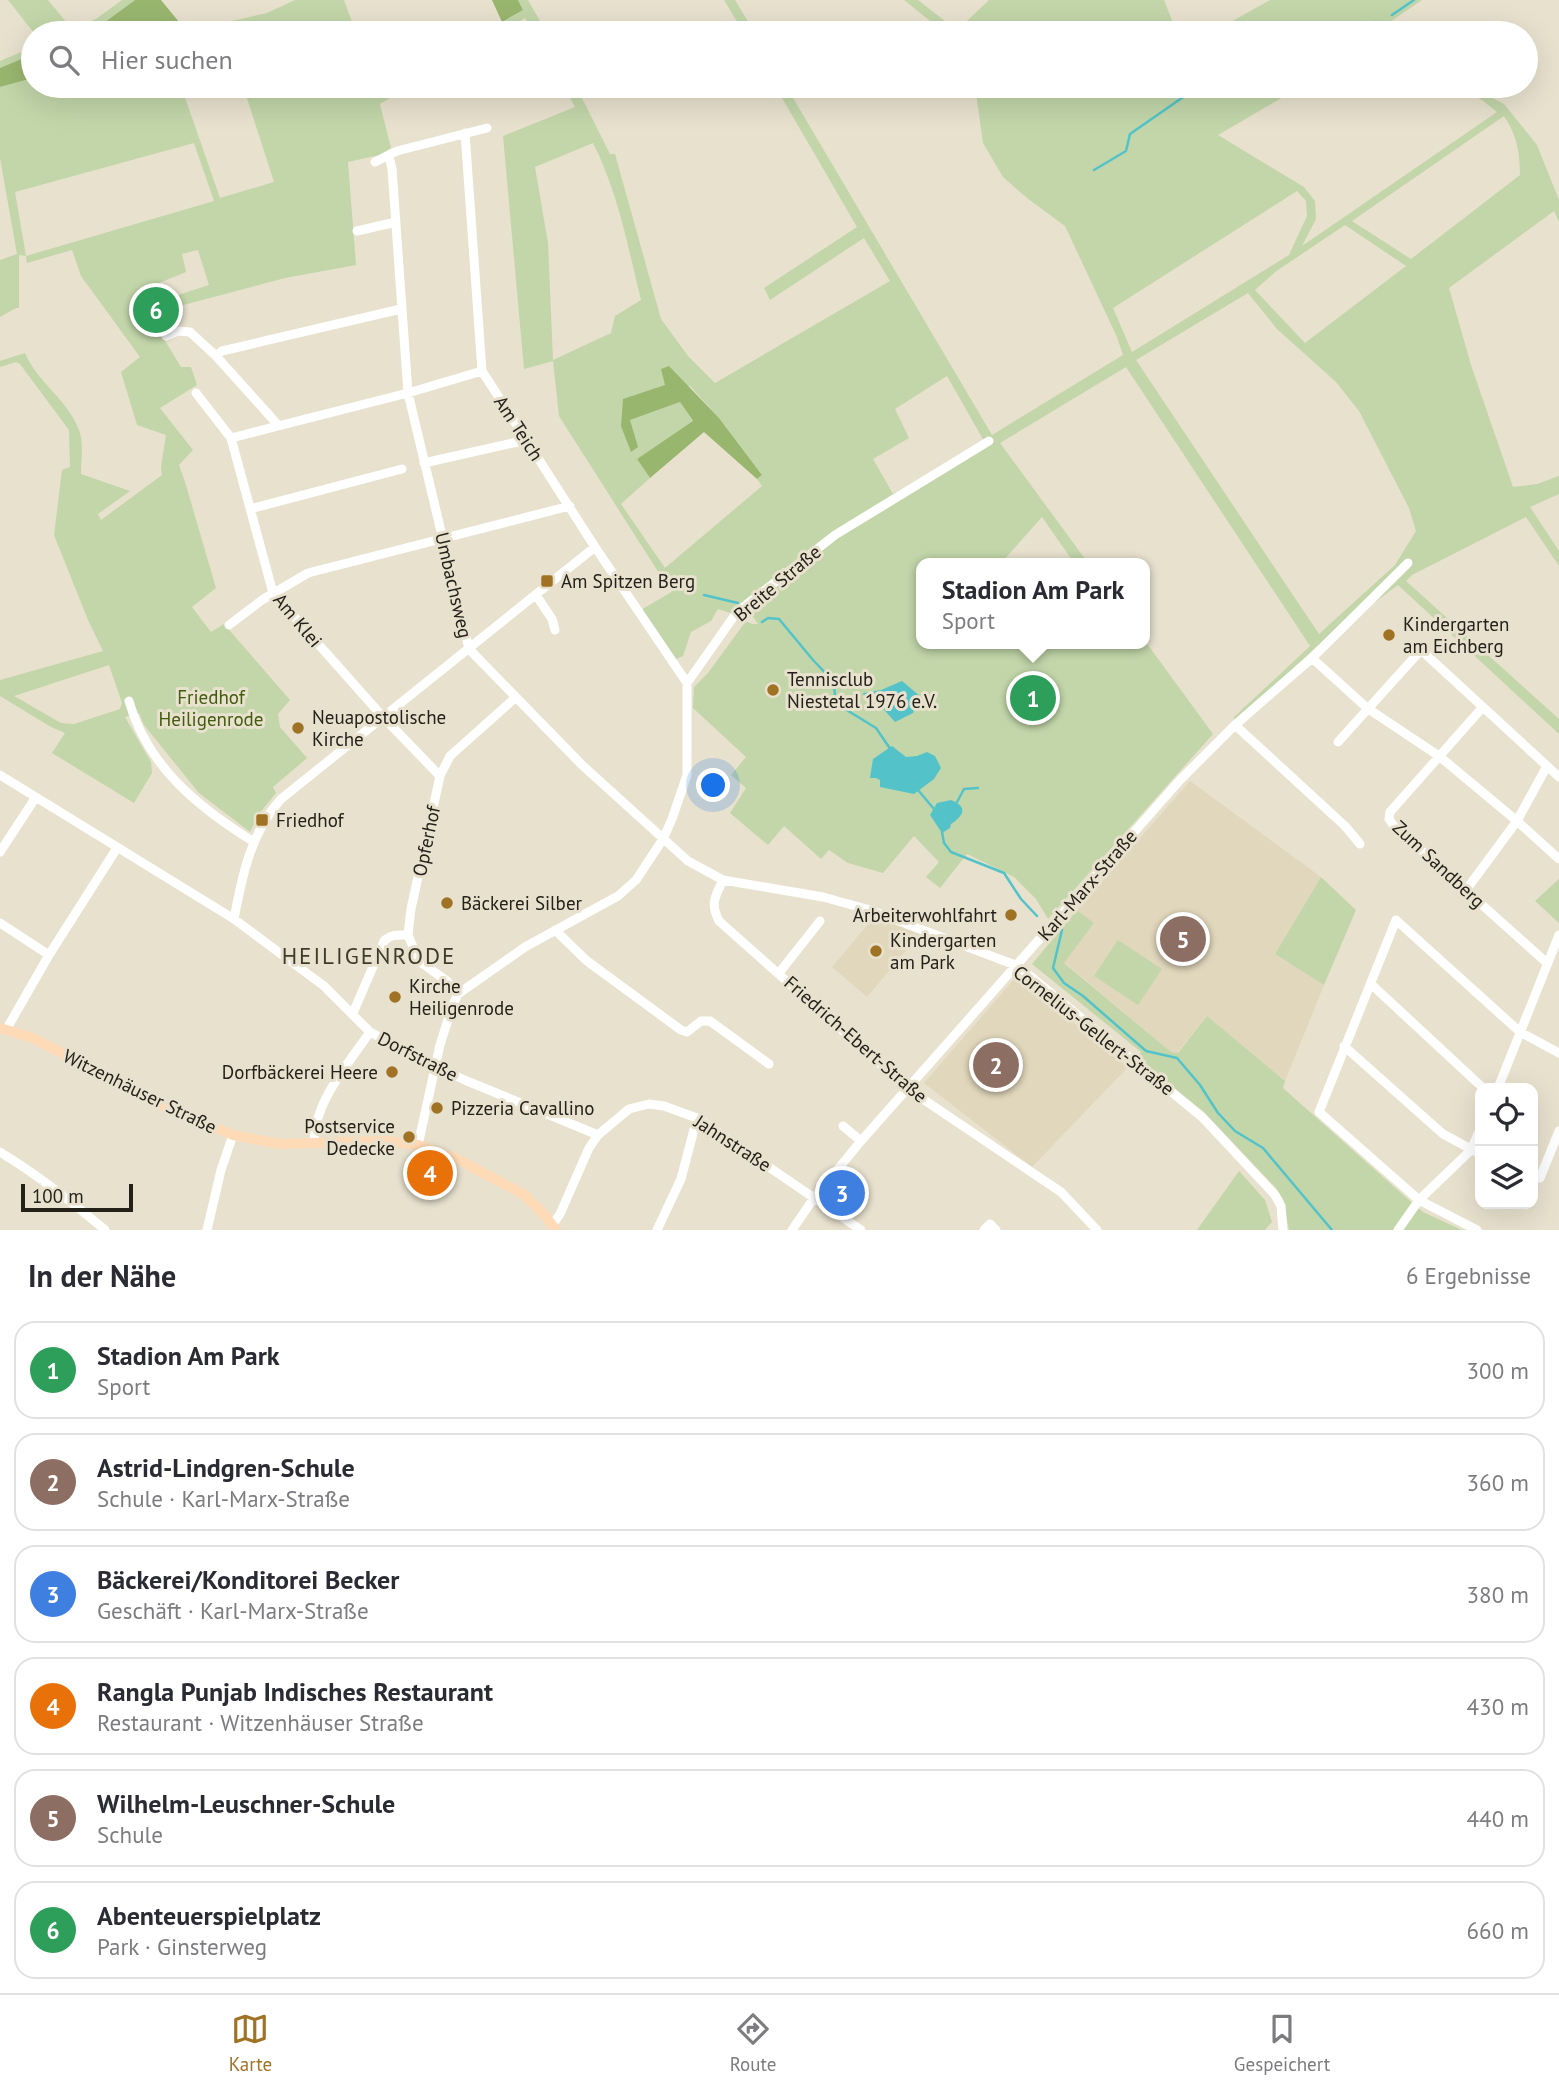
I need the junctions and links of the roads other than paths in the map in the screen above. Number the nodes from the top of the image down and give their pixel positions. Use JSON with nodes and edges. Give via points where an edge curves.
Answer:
{"nodes":[{"id":1,"x":487,"y":128,"type":"dead end"},
{"id":2,"x":465,"y":133,"type":"junction"},
{"id":3,"x":388,"y":156,"type":"junction"},
{"id":4,"x":375,"y":162,"type":"dead end"},
{"id":5,"x":396,"y":222,"type":"junction"},
{"id":6,"x":358,"y":231,"type":"dead end"},
{"id":7,"x":401,"y":309,"type":"junction"},
{"id":8,"x":166,"y":335,"type":"dead end"},
{"id":9,"x":216,"y":356,"type":"junction"},
{"id":10,"x":482,"y":371,"type":"junction"},
{"id":11,"x":196,"y":393,"type":"dead end"},
{"id":12,"x":408,"y":393,"type":"junction"},
{"id":13,"x":278,"y":425,"type":"junction"},
{"id":14,"x":230,"y":438,"type":"junction"},
{"id":15,"x":526,"y":440,"type":"junction"},
{"id":16,"x":989,"y":441,"type":"dead end"},
{"id":17,"x":424,"y":463,"type":"junction"},
{"id":18,"x":402,"y":469,"type":"dead end"},
{"id":19,"x":570,"y":506,"type":"junction"},
{"id":20,"x":250,"y":509,"type":"junction"},
{"id":21,"x":443,"y":538,"type":"junction"},
{"id":22,"x":595,"y":547,"type":"junction"},
{"id":23,"x":1408,"y":563,"type":"dead end"},
{"id":24,"x":273,"y":593,"type":"junction"},
{"id":25,"x":536,"y":595,"type":"junction"},
{"id":26,"x":229,"y":625,"type":"dead end"},
{"id":27,"x":555,"y":630,"type":"dead end"},
{"id":28,"x":468,"y":649,"type":"junction"},
{"id":29,"x":1311,"y":658,"type":"junction"},
{"id":30,"x":687,"y":683,"type":"junction"},
{"id":31,"x":515,"y":698,"type":"junction"},
{"id":32,"x":129,"y":701,"type":"dead end"},
{"id":33,"x":1367,"y":708,"type":"junction"},
{"id":34,"x":1482,"y":708,"type":"junction"},
{"id":35,"x":383,"y":718,"type":"junction"},
{"id":36,"x":1235,"y":725,"type":"junction"},
{"id":37,"x":1338,"y":742,"type":"dead end"},
{"id":38,"x":1439,"y":757,"type":"junction"},
{"id":39,"x":1547,"y":766,"type":"junction"},
{"id":40,"x":0,"y":775,"type":"edge"},
{"id":41,"x":440,"y":776,"type":"junction"},
{"id":42,"x":1559,"y":777,"type":"edge"},
{"id":43,"x":36,"y":797,"type":"junction"},
{"id":44,"x":1517,"y":821,"type":"junction"},
{"id":45,"x":663,"y":839,"type":"junction"},
{"id":46,"x":254,"y":842,"type":"junction"},
{"id":47,"x":1360,"y":844,"type":"dead end"},
{"id":48,"x":117,"y":848,"type":"junction"},
{"id":49,"x":0,"y":852,"type":"edge"},
{"id":50,"x":1559,"y":859,"type":"edge"},
{"id":51,"x":723,"y":880,"type":"junction"},
{"id":52,"x":1466,"y":890,"type":"junction"},
{"id":53,"x":234,"y":919,"type":"junction"},
{"id":54,"x":820,"y":921,"type":"dead end"},
{"id":55,"x":0,"y":923,"type":"edge"},
{"id":56,"x":555,"y":930,"type":"junction"},
{"id":57,"x":1559,"y":935,"type":"edge"},
{"id":58,"x":408,"y":936,"type":"junction"},
{"id":59,"x":49,"y":955,"type":"junction"},
{"id":60,"x":1547,"y":963,"type":"junction"},
{"id":61,"x":1018,"y":966,"type":"junction"},
{"id":62,"x":779,"y":973,"type":"junction"},
{"id":63,"x":1371,"y":984,"type":"junction"},
{"id":64,"x":458,"y":994,"type":"junction"},
{"id":65,"x":354,"y":1013,"type":"junction"},
{"id":66,"x":3,"y":1029,"type":"edge"},
{"id":67,"x":370,"y":1032,"type":"junction"},
{"id":68,"x":1520,"y":1032,"type":"junction"},
{"id":69,"x":1344,"y":1046,"type":"junction"},
{"id":70,"x":1559,"y":1053,"type":"edge"},
{"id":71,"x":769,"y":1064,"type":"dead end"},
{"id":72,"x":436,"y":1067,"type":"junction"},
{"id":73,"x":1478,"y":1083,"type":"edge"},
{"id":74,"x":1500,"y":1083,"type":"edge"},
{"id":75,"x":908,"y":1088,"type":"junction"},
{"id":76,"x":697,"y":1118,"type":"junction"},
{"id":77,"x":843,"y":1126,"type":"dead end"},
{"id":78,"x":1559,"y":1131,"type":"edge"},
{"id":79,"x":233,"y":1135,"type":"junction"},
{"id":80,"x":598,"y":1135,"type":"junction"},
{"id":81,"x":861,"y":1141,"type":"junction"},
{"id":82,"x":314,"y":1143,"type":"junction"},
{"id":83,"x":418,"y":1145,"type":"junction"},
{"id":84,"x":1475,"y":1151,"type":"edge"},
{"id":85,"x":0,"y":1152,"type":"edge"},
{"id":86,"x":1475,"y":1153,"type":"edge"},
{"id":87,"x":1538,"y":1177,"type":"edge"},
{"id":88,"x":814,"y":1198,"type":"junction"},
{"id":89,"x":1419,"y":1200,"type":"junction"},
{"id":90,"x":554,"y":1227,"type":"edge"},
{"id":91,"x":105,"y":1230,"type":"edge"},
{"id":92,"x":207,"y":1230,"type":"edge"},
{"id":93,"x":657,"y":1230,"type":"edge"},
{"id":94,"x":792,"y":1230,"type":"edge"},
{"id":95,"x":861,"y":1230,"type":"edge"},
{"id":96,"x":984,"y":1230,"type":"edge"},
{"id":97,"x":996,"y":1230,"type":"edge"},
{"id":98,"x":1097,"y":1230,"type":"edge"},
{"id":99,"x":1283,"y":1230,"type":"edge"},
{"id":100,"x":1398,"y":1230,"type":"edge"},
{"id":101,"x":1476,"y":1230,"type":"edge"}],
"edges":[{"from":1,"to":2,"type":"street"},
{"from":2,"to":3,"type":"street"},
{"from":2,"to":10,"type":"street","name":"Am Teich"},
{"from":3,"to":4,"type":"street"},
{"from":3,"to":5,"type":"street","name":"Umbachsweg"},
{"from":5,"to":6,"type":"street"},
{"from":5,"to":7,"type":"street","name":"Umbachsweg"},
{"from":7,"to":9,"type":"street"},
{"from":7,"to":12,"type":"street","name":"Umbachsweg"},
{"from":8,"to":9,"type":"street","via":[[190,332]]},
{"from":9,"to":13,"type":"street"},
{"from":10,"to":12,"type":"street"},
{"from":10,"to":15,"type":"street","name":"Am Teich"},
{"from":11,"to":14,"type":"street","name":"Am Klei"},
{"from":12,"to":13,"type":"street"},
{"from":12,"to":17,"type":"street","name":"Umbachsweg"},
{"from":13,"to":14,"type":"street"},
{"from":14,"to":20,"type":"street","name":"Am Klei"},
{"from":15,"to":17,"type":"street"},
{"from":15,"to":19,"type":"street","name":"Am Teich"},
{"from":16,"to":30,"type":"street","name":"Breite Straße","via":[[801,560],[737,612]]},
{"from":17,"to":21,"type":"street","name":"Umbachsweg"},
{"from":18,"to":20,"type":"street"},
{"from":19,"to":21,"type":"street"},
{"from":19,"to":22,"type":"street","name":"Am Teich"},
{"from":20,"to":24,"type":"street","name":"Am Klei"},
{"from":21,"to":24,"type":"street","via":[[308,573]]},
{"from":21,"to":28,"type":"street","name":"Umbachsweg"},
{"from":22,"to":25,"type":"street"},
{"from":22,"to":30,"type":"street","name":"Am Teich"},
{"from":23,"to":29,"type":"street","name":"Karl-Marx-Straße"},
{"from":24,"to":26,"type":"street"},
{"from":24,"to":35,"type":"street","name":"Am Klei"},
{"from":25,"to":27,"type":"street"},
{"from":25,"to":28,"type":"street"},
{"from":28,"to":31,"type":"street","name":"Umbachsweg"},
{"from":28,"to":35,"type":"street"},
{"from":29,"to":33,"type":"street"},
{"from":29,"to":36,"type":"street","name":"Karl-Marx-Straße"},
{"from":30,"to":45,"type":"street","via":[[687,775]]},
{"from":31,"to":41,"type":"street","name":"Opferhof","via":[[450,756]]},
{"from":31,"to":45,"type":"street","name":"Umbachsweg"},
{"from":32,"to":46,"type":"street","via":[[136,725],[174,780],[200,806]]},
{"from":33,"to":34,"type":"street","via":[[1421,650]]},
{"from":33,"to":37,"type":"street"},
{"from":33,"to":38,"type":"street"},
{"from":34,"to":38,"type":"street"},
{"from":34,"to":39,"type":"street"},
{"from":35,"to":41,"type":"street","name":"Am Klei"},
{"from":35,"to":46,"type":"street","via":[[281,799]]},
{"from":36,"to":47,"type":"street"},
{"from":36,"to":61,"type":"street","name":"Karl-Marx-Straße","via":[[1132,833]]},
{"from":38,"to":44,"type":"street"},
{"from":38,"to":52,"type":"street","name":"Zum Sandberg","via":[[1390,812],[1389,819]]},
{"from":39,"to":42,"type":"street"},
{"from":39,"to":44,"type":"street"},
{"from":40,"to":43,"type":"street","name":"Dorfstraße"},
{"from":41,"to":58,"type":"street","name":"Opferhof"},
{"from":43,"to":48,"type":"street","name":"Dorfstraße"},
{"from":43,"to":49,"type":"street"},
{"from":44,"to":50,"type":"street"},
{"from":44,"to":52,"type":"street"},
{"from":45,"to":51,"type":"street","name":"Umbachsweg","via":[[688,861]]},
{"from":45,"to":56,"type":"street","via":[[636,880],[618,896]]},
{"from":46,"to":53,"type":"street"},
{"from":48,"to":53,"type":"street","name":"Dorfstraße"},
{"from":48,"to":59,"type":"street"},
{"from":51,"to":61,"type":"street","name":"Cornelius-Gellert-Straße","via":[[847,902]]},
{"from":51,"to":62,"type":"street","name":"Friedrich-Ebert-Straße","via":[[713,909],[719,921]]},
{"from":52,"to":60,"type":"street","name":"Zum Sandberg"},
{"from":53,"to":65,"type":"street","name":"Dorfstraße"},
{"from":54,"to":62,"type":"street"},
{"from":55,"to":59,"type":"street"},
{"from":56,"to":64,"type":"street"},
{"from":56,"to":71,"type":"street","via":[[587,961],[681,1030],[687,1032],[701,1021],[710,1021]]},
{"from":57,"to":60,"type":"street"},
{"from":58,"to":64,"type":"street","via":[[419,961]]},
{"from":58,"to":65,"type":"street","via":[[394,935],[384,941]]},
{"from":59,"to":66,"type":"street"},
{"from":60,"to":68,"type":"street"},
{"from":61,"to":75,"type":"street","name":"Karl-Marx-Straße"},
{"from":61,"to":99,"type":"street","name":"Cornelius-Gellert-Straße","via":[[1202,1117],[1275,1195]]},
{"from":62,"to":75,"type":"street","name":"Friedrich-Ebert-Straße"},
{"from":63,"to":68,"type":"street","via":[[1396,920]]},
{"from":63,"to":69,"type":"street"},
{"from":63,"to":73,"type":"street"},
{"from":64,"to":72,"type":"street"},
{"from":65,"to":67,"type":"street","name":"Dorfstraße"},
{"from":66,"to":79,"type":"main road","name":"Witzenhäuser Straße","via":[[33,1038],[165,1107]]},
{"from":67,"to":72,"type":"street","name":"Dorfstraße"},
{"from":67,"to":82,"type":"street","via":[[335,1082],[323,1106]]},
{"from":68,"to":70,"type":"street"},
{"from":68,"to":74,"type":"street"},
{"from":69,"to":84,"type":"street","via":[[1443,1134]]},
{"from":69,"to":89,"type":"street","via":[[1319,1112]]},
{"from":72,"to":80,"type":"street","name":"Dorfstraße"},
{"from":72,"to":83,"type":"street"},
{"from":75,"to":81,"type":"street","name":"Karl-Marx-Straße"},
{"from":75,"to":98,"type":"street","name":"Friedrich-Ebert-Straße","via":[[1061,1192]]},
{"from":76,"to":80,"type":"street","name":"Jahnstraße","via":[[649,1104],[629,1109]]},
{"from":76,"to":88,"type":"street","name":"Jahnstraße"},
{"from":76,"to":93,"type":"street","via":[[681,1180]]},
{"from":77,"to":81,"type":"street"},
{"from":78,"to":87,"type":"street"},
{"from":79,"to":82,"type":"main road","name":"Witzenhäuser Straße","via":[[278,1144]]},
{"from":79,"to":92,"type":"street"},
{"from":80,"to":90,"type":"street"},
{"from":81,"to":88,"type":"street","name":"Karl-Marx-Straße"},
{"from":82,"to":83,"type":"main road","name":"Witzenhäuser Straße"},
{"from":83,"to":90,"type":"main road","name":"Witzenhäuser Straße","via":[[457,1159],[523,1194]]},
{"from":85,"to":91,"type":"street","via":[[61,1192]]},
{"from":86,"to":89,"type":"street"},
{"from":88,"to":94,"type":"street","name":"Karl-Marx-Straße"},
{"from":88,"to":95,"type":"street","name":"Jahnstraße"},
{"from":89,"to":100,"type":"street"},
{"from":89,"to":101,"type":"street"},
{"from":96,"to":97,"type":"street","via":[[990,1224]]}]}
